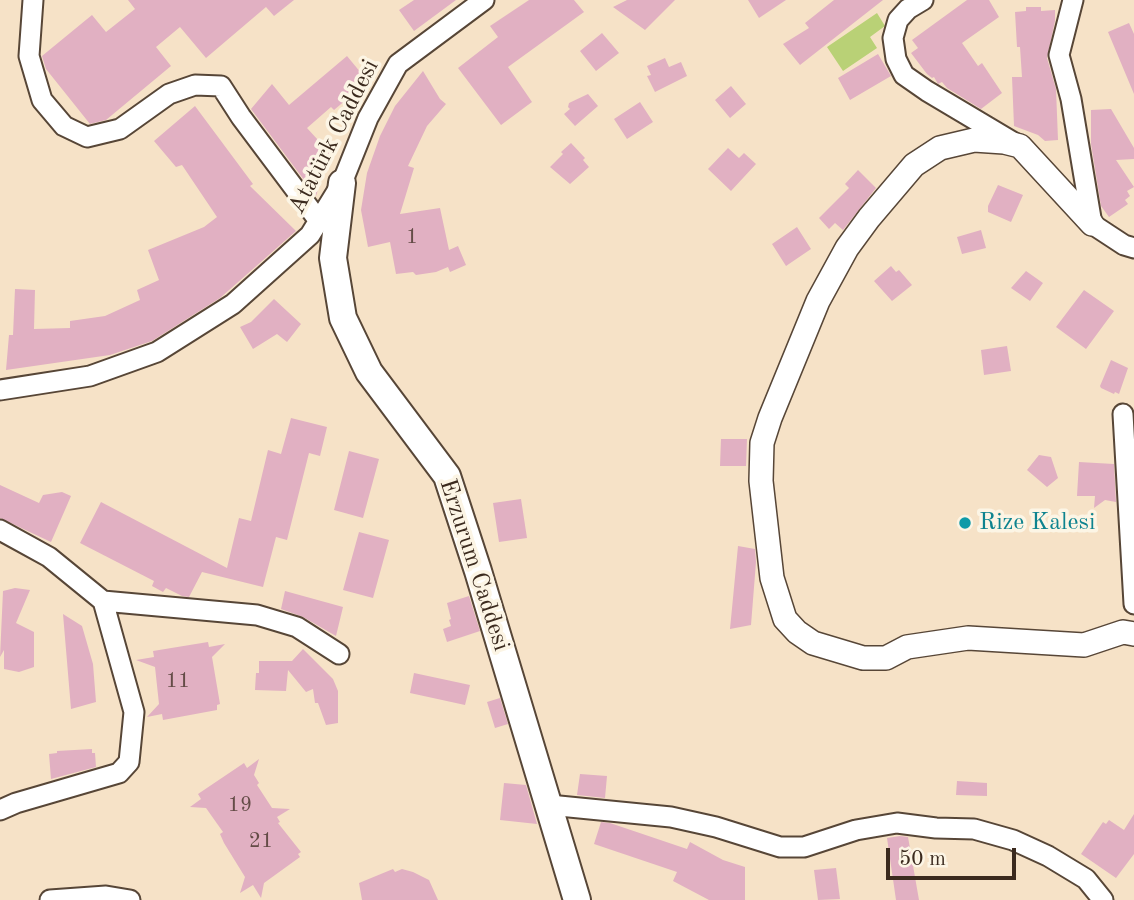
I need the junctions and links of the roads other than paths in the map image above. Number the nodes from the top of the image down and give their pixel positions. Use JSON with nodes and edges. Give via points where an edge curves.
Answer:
{"nodes":[{"id":1,"x":33,"y":0,"type":"edge"},
{"id":2,"x":484,"y":0,"type":"edge"},
{"id":3,"x":923,"y":0,"type":"edge"},
{"id":4,"x":1073,"y":0,"type":"edge"},
{"id":5,"x":1020,"y":146,"type":"junction"},
{"id":6,"x":342,"y":183,"type":"junction"},
{"id":7,"x":318,"y":221,"type":"junction"},
{"id":8,"x":1092,"y":224,"type":"junction"},
{"id":9,"x":1134,"y":248,"type":"edge"},
{"id":10,"x":0,"y":390,"type":"edge"},
{"id":11,"x":1123,"y":414,"type":"dead end"},
{"id":12,"x":0,"y":530,"type":"edge"},
{"id":13,"x":103,"y":601,"type":"junction"},
{"id":14,"x":1134,"y":604,"type":"edge"},
{"id":15,"x":1134,"y":634,"type":"edge"},
{"id":16,"x":339,"y":654,"type":"dead end"},
{"id":17,"x":549,"y":805,"type":"junction"},
{"id":18,"x":0,"y":810,"type":"edge"},
{"id":19,"x":573,"y":898,"type":"edge"},
{"id":20,"x":50,"y":900,"type":"edge"},
{"id":21,"x":130,"y":900,"type":"edge"},
{"id":22,"x":1103,"y":900,"type":"edge"}],
"edges":[{"from":1,"to":7,"type":"street","via":[[29,56],[41,100],[64,126],[87,137],[120,129],[169,94],[195,85],[221,86]]},
{"from":2,"to":6,"type":"street","name":"Atatürk Caddesi","via":[[398,64],[368,118]]},
{"from":3,"to":5,"type":"street","via":[[898,20],[893,38],[904,75]]},
{"from":4,"to":8,"type":"street","via":[[1059,55]]},
{"from":5,"to":8,"type":"street"},
{"from":5,"to":15,"type":"street","via":[[974,139],[940,148],[914,165],[847,248],[818,301],[762,443],[761,481],[772,578],[785,619],[797,632],[813,643],[863,658],[886,658],[907,647],[968,638],[1084,645],[1123,632]]},
{"from":6,"to":7,"type":"street","name":"Atatürk Caddesi"},
{"from":6,"to":17,"type":"main road","name":"Erzurum Caddesi","via":[[333,258],[343,318],[369,372],[447,477]]},
{"from":7,"to":10,"type":"street","name":"Atatürk Caddesi","via":[[310,235],[233,304],[157,352],[90,376]]},
{"from":8,"to":9,"type":"street"},
{"from":11,"to":14,"type":"street"},
{"from":12,"to":13,"type":"street","via":[[49,557]]},
{"from":13,"to":16,"type":"street","via":[[257,615],[297,627]]},
{"from":13,"to":18,"type":"street","via":[[134,712],[129,762],[119,773]]},
{"from":17,"to":19,"type":"main road","name":"Erzurum Caddesi"},
{"from":17,"to":22,"type":"street","via":[[671,817],[780,847],[804,847],[897,822],[974,829],[1048,856],[1086,879]]},
{"from":20,"to":21,"type":"street","via":[[106,896]]}]}
